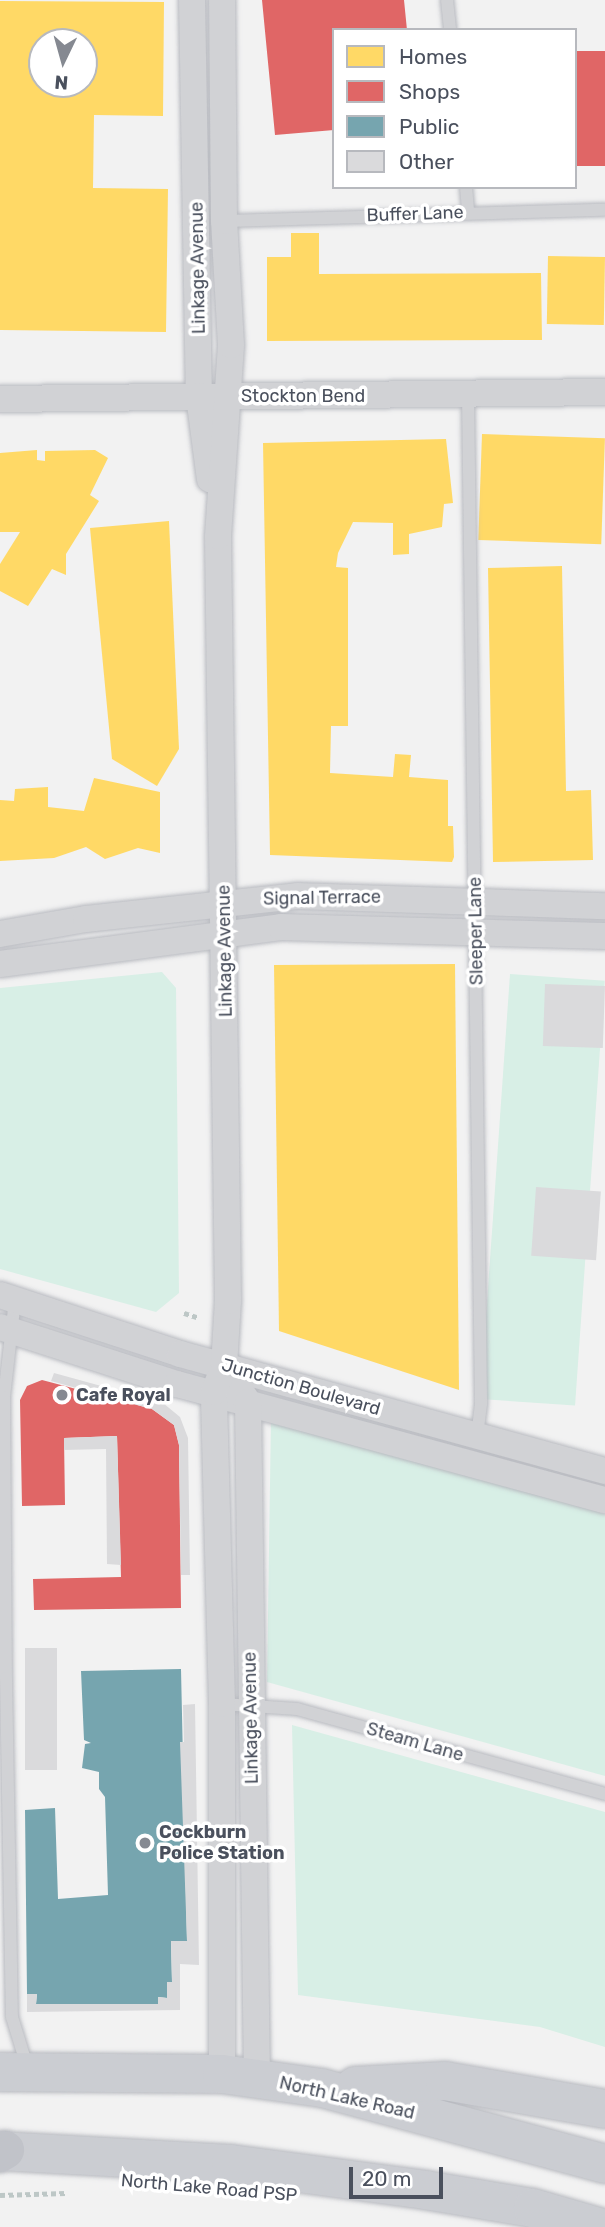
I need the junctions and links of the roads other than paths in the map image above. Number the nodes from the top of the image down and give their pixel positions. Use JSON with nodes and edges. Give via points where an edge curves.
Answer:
{"nodes":[{"id":1,"x":192,"y":0,"type":"edge"},
{"id":2,"x":222,"y":0,"type":"edge"},
{"id":3,"x":447,"y":0,"type":"edge"},
{"id":4,"x":450,"y":28,"type":"edge"},
{"id":5,"x":466,"y":189,"type":"edge"},
{"id":6,"x":605,"y":211,"type":"edge"},
{"id":7,"x":468,"y":212,"type":"junction"},
{"id":8,"x":224,"y":221,"type":"junction"},
{"id":9,"x":605,"y":392,"type":"edge"},
{"id":10,"x":199,"y":396,"type":"junction"},
{"id":11,"x":468,"y":396,"type":"junction"},
{"id":12,"x":227,"y":397,"type":"junction"},
{"id":13,"x":0,"y":399,"type":"edge"},
{"id":14,"x":218,"y":536,"type":"junction"},
{"id":15,"x":475,"y":899,"type":"junction"},
{"id":16,"x":224,"y":902,"type":"junction"},
{"id":17,"x":605,"y":906,"type":"edge"},
{"id":18,"x":223,"y":931,"type":"junction"},
{"id":19,"x":476,"y":931,"type":"junction"},
{"id":20,"x":0,"y":934,"type":"edge"},
{"id":21,"x":605,"y":936,"type":"edge"},
{"id":22,"x":0,"y":964,"type":"edge"},
{"id":23,"x":8,"y":1297,"type":"edge"},
{"id":24,"x":7,"y":1330,"type":"edge"},
{"id":25,"x":224,"y":1366,"type":"junction"},
{"id":26,"x":214,"y":1392,"type":"junction"},
{"id":27,"x":248,"y":1402,"type":"junction"},
{"id":28,"x":477,"y":1436,"type":"junction"},
{"id":29,"x":471,"y":1465,"type":"junction"},
{"id":30,"x":605,"y":1471,"type":"edge"},
{"id":31,"x":605,"y":1500,"type":"edge"},
{"id":32,"x":222,"y":1704,"type":"junction"},
{"id":33,"x":251,"y":1704,"type":"junction"},
{"id":34,"x":605,"y":1794,"type":"edge"},
{"id":35,"x":14,"y":2071,"type":"edge"},
{"id":36,"x":239,"y":2076,"type":"junction"},
{"id":37,"x":322,"y":2088,"type":"junction"},
{"id":38,"x":605,"y":2109,"type":"edge"},
{"id":39,"x":2,"y":2151,"type":"edge"},
{"id":40,"x":605,"y":2164,"type":"edge"},
{"id":41,"x":599,"y":2227,"type":"edge"}],
"edges":[{"from":1,"to":10,"type":"street","name":"Linkage Avenue"},
{"from":2,"to":8,"type":"street","name":"Linkage Avenue"},
{"from":3,"to":4,"type":"lane"},
{"from":5,"to":7,"type":"lane"},
{"from":6,"to":7,"type":"lane","name":"Buffer Lane"},
{"from":7,"to":8,"type":"lane","name":"Buffer Lane"},
{"from":8,"to":12,"type":"street","name":"Linkage Avenue","via":[[231,329]]},
{"from":9,"to":11,"type":"street","name":"Stockton Bend"},
{"from":10,"to":12,"type":"street","name":"Stockton Bend"},
{"from":10,"to":13,"type":"street","name":"Stockton Bend"},
{"from":10,"to":14,"type":"street","name":"Linkage Avenue"},
{"from":11,"to":12,"type":"street","name":"Stockton Bend"},
{"from":11,"to":15,"type":"lane","name":"Sleeper Lane"},
{"from":12,"to":14,"type":"street","name":"Linkage Avenue"},
{"from":14,"to":16,"type":"street","name":"Linkage Avenue"},
{"from":15,"to":16,"type":"street","name":"Signal Terrace","via":[[324,895]]},
{"from":15,"to":17,"type":"street","name":"Signal Terrace"},
{"from":15,"to":19,"type":"lane","name":"Sleeper Lane"},
{"from":16,"to":18,"type":"street","name":"Linkage Avenue"},
{"from":16,"to":20,"type":"street","name":"Signal Terrace"},
{"from":18,"to":19,"type":"street","name":"Signal Terrace","via":[[331,926]]},
{"from":18,"to":22,"type":"street","name":"Signal Terrace"},
{"from":18,"to":25,"type":"street","name":"Linkage Avenue","via":[[228,1301]]},
{"from":19,"to":21,"type":"street","name":"Signal Terrace"},
{"from":19,"to":28,"type":"lane","name":"Sleeper Lane","via":[[481,1390]]},
{"from":23,"to":24,"type":"lane"},
{"from":23,"to":25,"type":"street","name":"Junction Boulevard"},
{"from":24,"to":26,"type":"street","name":"Junction Boulevard"},
{"from":24,"to":35,"type":"lane","via":[[4,1397]]},
{"from":25,"to":26,"type":"street","name":"Linkage Avenue"},
{"from":25,"to":27,"type":"street"},
{"from":25,"to":28,"type":"street","name":"Junction Boulevard"},
{"from":26,"to":27,"type":"street","name":"Junction Boulevard"},
{"from":26,"to":32,"type":"street","name":"Linkage Avenue"},
{"from":27,"to":29,"type":"street","name":"Junction Boulevard"},
{"from":27,"to":33,"type":"street","name":"Linkage Avenue"},
{"from":28,"to":29,"type":"lane","name":"Sleeper Lane"},
{"from":28,"to":30,"type":"street","name":"Junction Boulevard"},
{"from":29,"to":31,"type":"street","name":"Junction Boulevard"},
{"from":32,"to":33,"type":"lane","name":"Steam Lane"},
{"from":32,"to":36,"type":"street","name":"Linkage Avenue"},
{"from":33,"to":34,"type":"lane","name":"Steam Lane","via":[[297,1709]]},
{"from":33,"to":36,"type":"street","name":"Linkage Avenue"},
{"from":35,"to":36,"type":"main road","name":"North Lake Road"},
{"from":36,"to":37,"type":"main road","name":"North Lake Road"},
{"from":37,"to":38,"type":"main road","via":[[445,2081]]},
{"from":37,"to":40,"type":"main road","name":"North Lake Road"},
{"from":39,"to":41,"type":"main road","via":[[231,2164],[533,2208]]}]}
